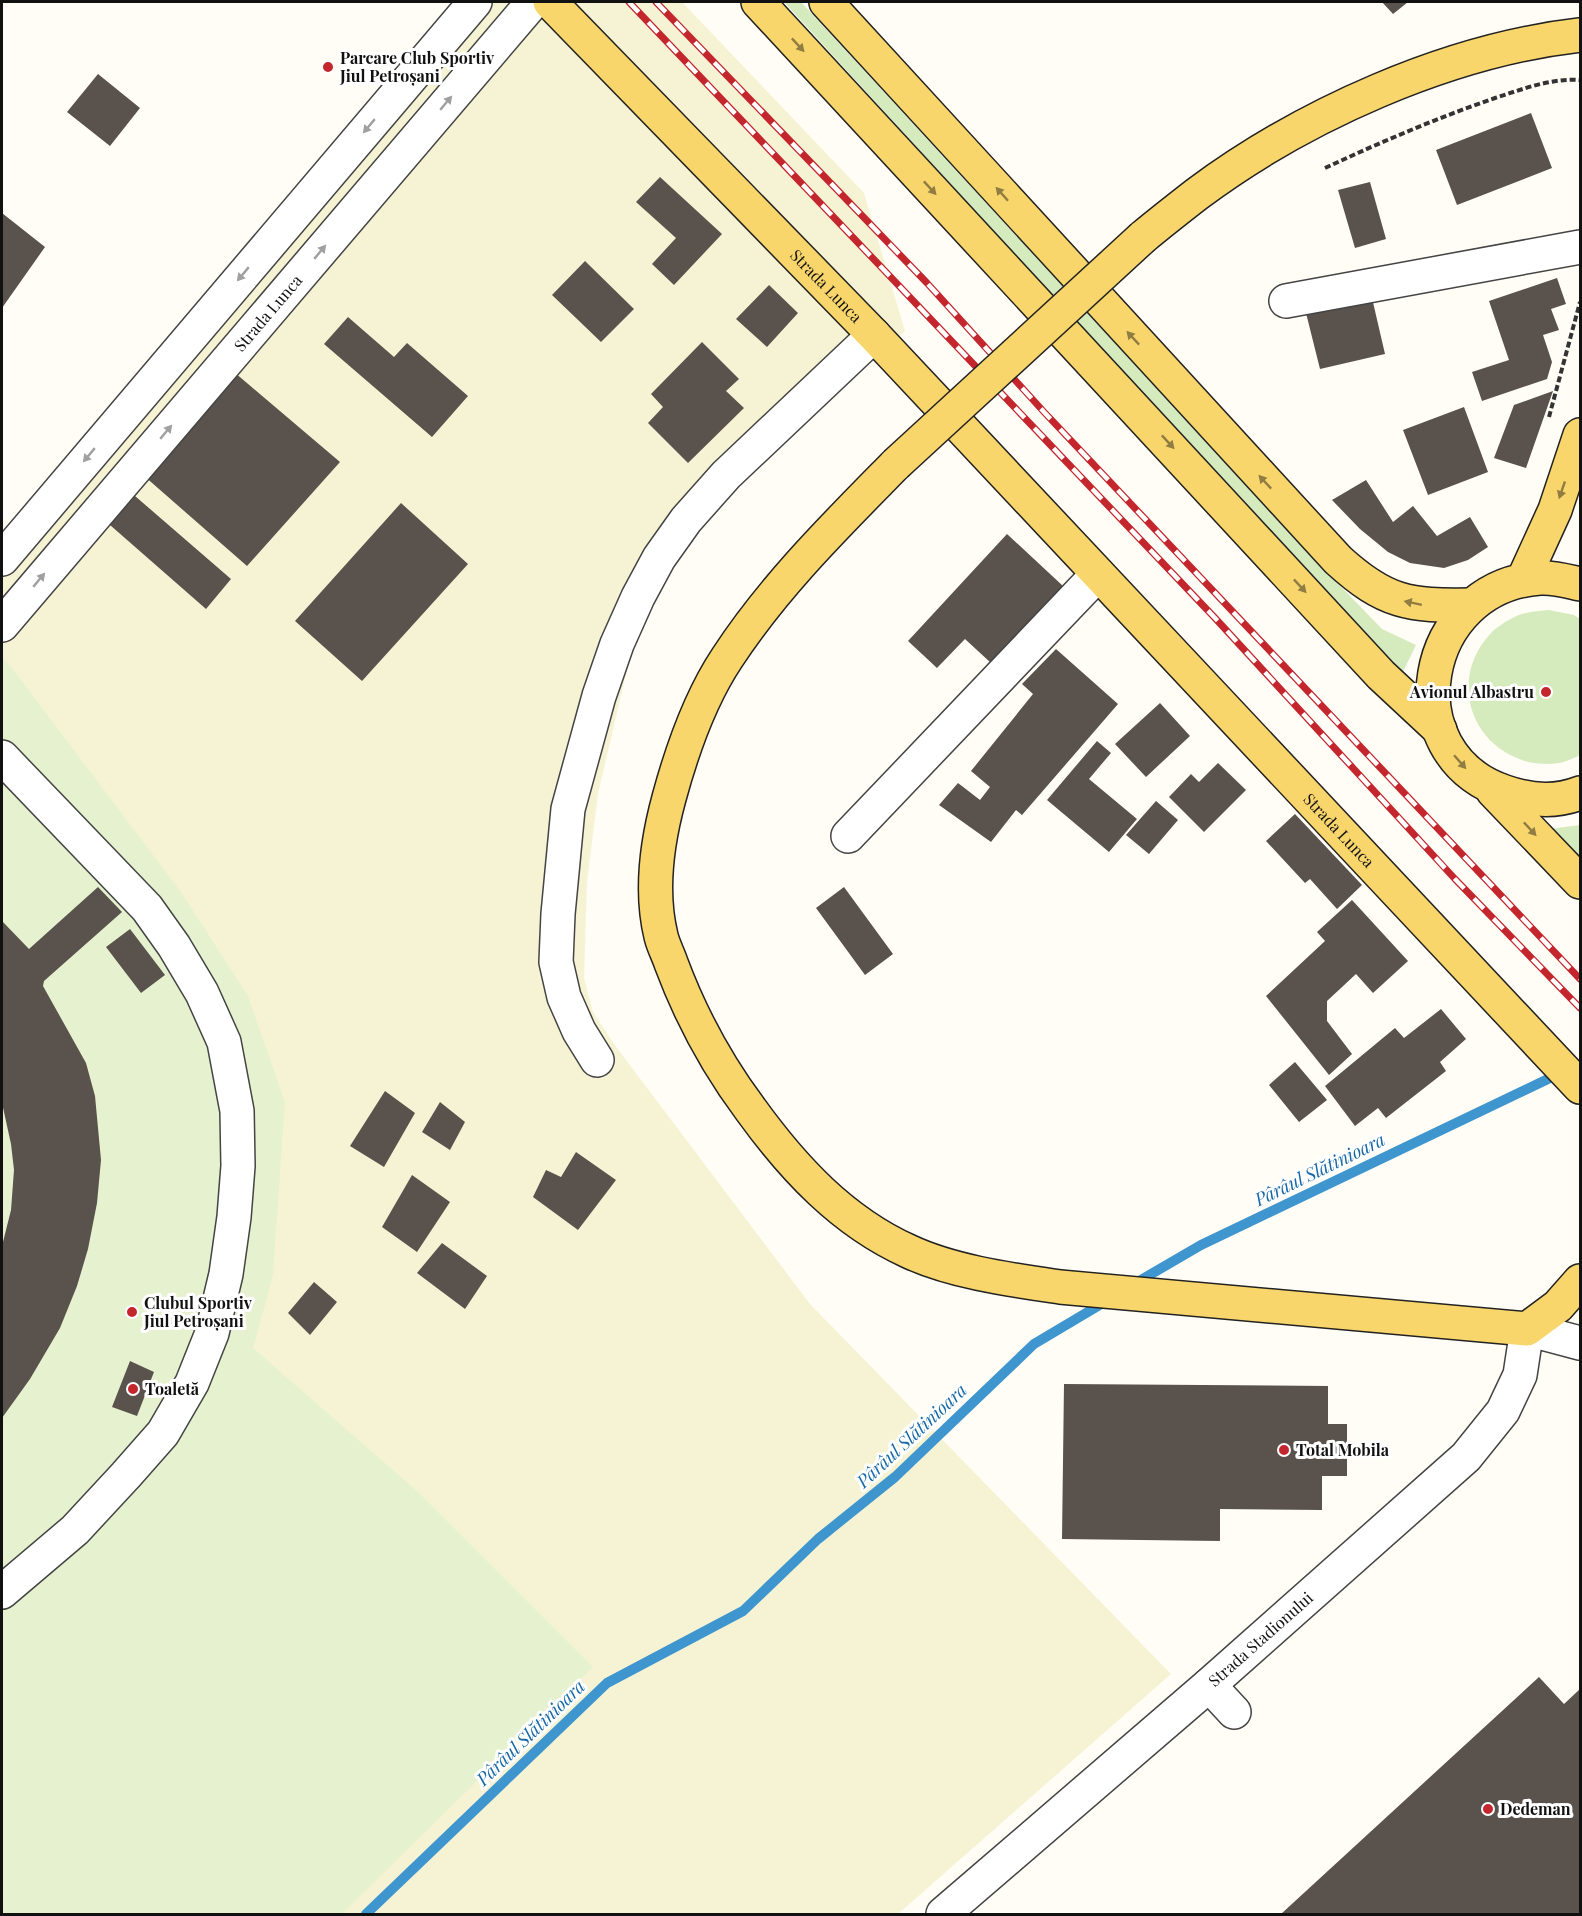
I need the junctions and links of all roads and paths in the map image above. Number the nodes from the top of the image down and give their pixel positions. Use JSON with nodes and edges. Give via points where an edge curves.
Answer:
{"nodes":[{"id":1,"x":475,"y":2,"type":"edge"},
{"id":2,"x":533,"y":2,"type":"edge"},
{"id":3,"x":550,"y":2,"type":"edge"},
{"id":4,"x":758,"y":2,"type":"edge"},
{"id":5,"x":826,"y":2,"type":"edge"},
{"id":6,"x":1581,"y":35,"type":"edge"},
{"id":7,"x":1581,"y":80,"type":"edge"},
{"id":8,"x":1325,"y":168,"type":"dead end"},
{"id":9,"x":1581,"y":247,"type":"edge"},
{"id":10,"x":1286,"y":301,"type":"dead end"},
{"id":11,"x":1581,"y":302,"type":"edge"},
{"id":12,"x":874,"y":335,"type":"junction"},
{"id":13,"x":1548,"y":419,"type":"dead end"},
{"id":14,"x":1581,"y":435,"type":"edge"},
{"id":15,"x":2,"y":559,"type":"edge"},
{"id":16,"x":1098,"y":574,"type":"junction"},
{"id":17,"x":1523,"y":580,"type":"junction"},
{"id":18,"x":1581,"y":584,"type":"edge"},
{"id":19,"x":1471,"y":605,"type":"junction"},
{"id":20,"x":2,"y":625,"type":"edge"},
{"id":21,"x":1440,"y":730,"type":"junction"},
{"id":22,"x":2,"y":758,"type":"edge"},
{"id":23,"x":1490,"y":787,"type":"junction"},
{"id":24,"x":1581,"y":793,"type":"edge"},
{"id":25,"x":848,"y":836,"type":"dead end"},
{"id":26,"x":1581,"y":882,"type":"edge"},
{"id":27,"x":597,"y":1060,"type":"dead end"},
{"id":28,"x":1581,"y":1087,"type":"edge"},
{"id":29,"x":1581,"y":1281,"type":"edge"},
{"id":30,"x":1527,"y":1329,"type":"junction"},
{"id":31,"x":1581,"y":1343,"type":"edge"},
{"id":32,"x":2,"y":1592,"type":"edge"},
{"id":33,"x":1209,"y":1685,"type":"junction"},
{"id":34,"x":1234,"y":1712,"type":"dead end"},
{"id":35,"x":943,"y":1914,"type":"edge"}],
"edges":[{"from":1,"to":15,"type":"street","one_way":true},
{"from":20,"to":2,"type":"street","name":"Strada Lunca","one_way":true},
{"from":3,"to":12,"type":"main road","name":"Strada Lunca"},
{"from":4,"to":21,"type":"main road","one_way":true,"via":[[1381,675]]},
{"from":19,"to":5,"type":"main road","one_way":true,"via":[[1429,606],[1399,600],[1367,585],[1338,560]]},
{"from":6,"to":30,"type":"main road","bridge":true,"via":[[1456,63],[1354,102],[1247,160],[1143,237],[896,464],[771,597],[726,659],[698,713],[678,766],[661,830],[655,883],[661,936],[679,985],[734,1086],[776,1144],[814,1185],[860,1225],[909,1252],[963,1269],[1060,1287]]},
{"from":7,"to":8,"type":"path","via":[[1535,85],[1471,106]]},
{"from":9,"to":10,"type":"street"},
{"from":11,"to":13,"type":"path"},
{"from":12,"to":16,"type":"main road","name":"Strada Lunca"},
{"from":12,"to":27,"type":"street","via":[[726,475],[686,520],[654,568],[617,644],[568,809],[558,914],[556,962],[564,997]]},
{"from":14,"to":17,"type":"main road","one_way":true,"via":[[1555,510]]},
{"from":16,"to":25,"type":"street"},
{"from":16,"to":28,"type":"main road","name":"Strada Lunca"},
{"from":17,"to":18,"type":"main road","via":[[1542,578]]},
{"from":17,"to":19,"type":"main road"},
{"from":19,"to":21,"type":"main road","via":[[1440,649],[1433,703]]},
{"from":21,"to":23,"type":"main road","one_way":true,"via":[[1457,759]]},
{"from":22,"to":32,"type":"street","via":[[147,908],[202,993],[224,1042],[237,1111],[238,1166],[226,1274],[212,1333],[192,1383],[163,1433],[126,1475],[75,1530]]},
{"from":23,"to":24,"type":"main road","via":[[1526,800],[1565,799]]},
{"from":23,"to":26,"type":"main road","one_way":true},
{"from":29,"to":30,"type":"main road","via":[[1558,1306]]},
{"from":30,"to":31,"type":"street"},
{"from":30,"to":33,"type":"street","name":"Strada Stadionului","via":[[1520,1375],[1503,1411],[1466,1457]]},
{"from":33,"to":34,"type":"street"},
{"from":33,"to":35,"type":"street","name":"Strada Stadionului"}]}
